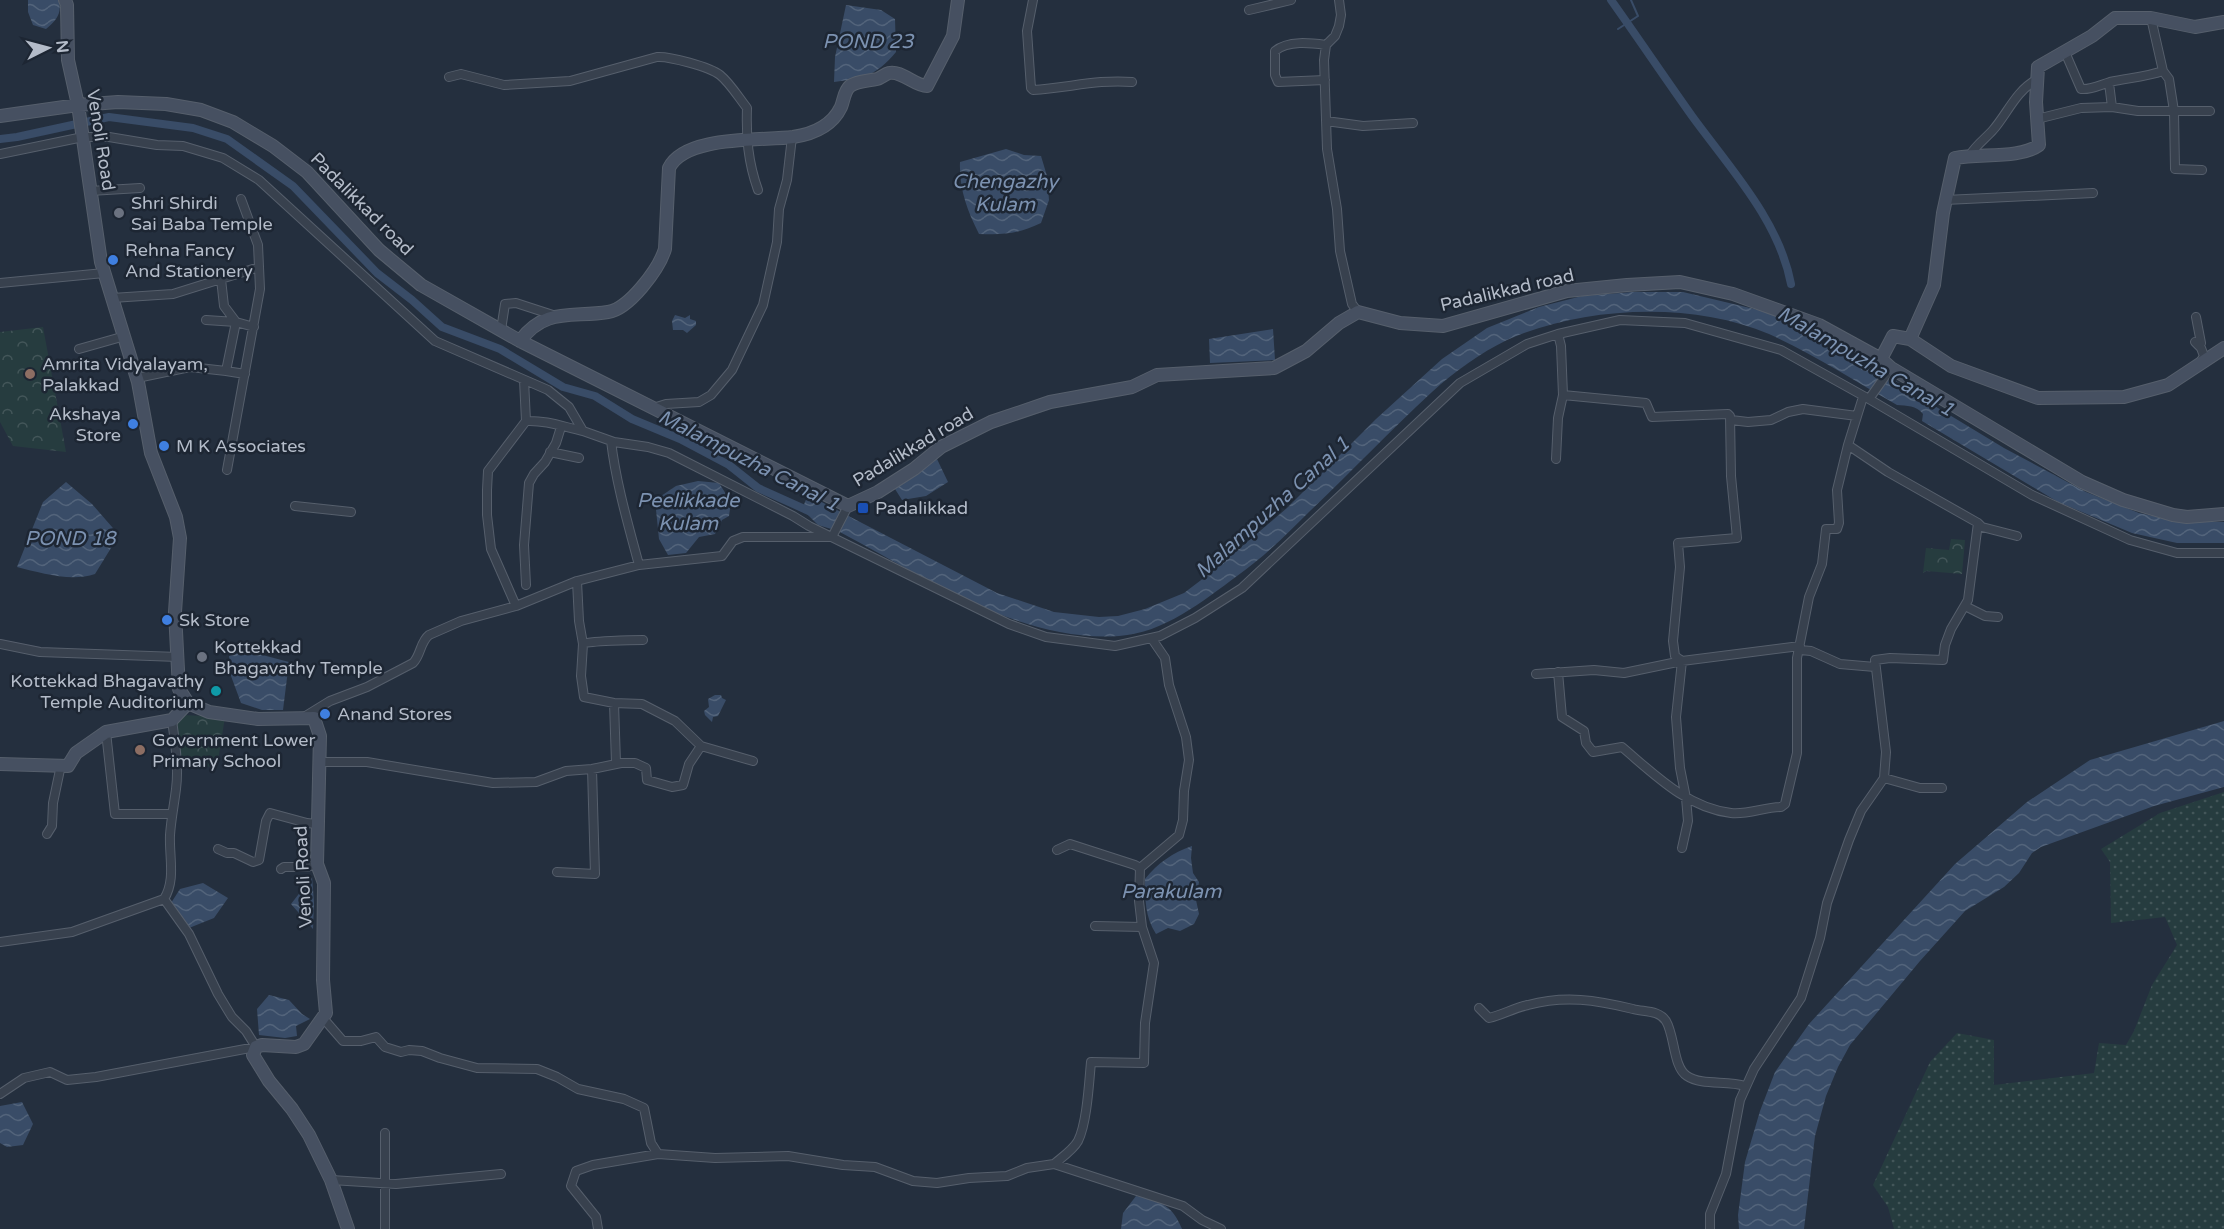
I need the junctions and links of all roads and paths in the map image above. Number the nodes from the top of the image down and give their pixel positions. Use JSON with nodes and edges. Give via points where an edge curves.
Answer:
{"nodes":[{"id":1,"x":65,"y":0,"type":"edge"},
{"id":2,"x":957,"y":0,"type":"edge"},
{"id":3,"x":1033,"y":0,"type":"edge"},
{"id":4,"x":1291,"y":0,"type":"edge"},
{"id":5,"x":1339,"y":0,"type":"edge"},
{"id":6,"x":1249,"y":10,"type":"dead end"},
{"id":7,"x":2151,"y":18,"type":"junction"},
{"id":8,"x":2224,"y":22,"type":"edge"},
{"id":9,"x":1326,"y":45,"type":"junction"},
{"id":10,"x":2065,"y":52,"type":"junction"},
{"id":11,"x":2163,"y":71,"type":"junction"},
{"id":12,"x":2037,"y":75,"type":"junction"},
{"id":13,"x":449,"y":77,"type":"dead end"},
{"id":14,"x":1325,"y":80,"type":"junction"},
{"id":15,"x":1132,"y":82,"type":"dead end"},
{"id":16,"x":2109,"y":82,"type":"junction"},
{"id":17,"x":79,"y":107,"type":"junction"},
{"id":18,"x":2112,"y":107,"type":"junction"},
{"id":19,"x":2174,"y":111,"type":"junction"},
{"id":20,"x":2210,"y":111,"type":"dead end"},
{"id":21,"x":0,"y":116,"type":"edge"},
{"id":22,"x":2037,"y":118,"type":"junction"},
{"id":23,"x":1326,"y":121,"type":"junction"},
{"id":24,"x":1413,"y":123,"type":"dead end"},
{"id":25,"x":82,"y":137,"type":"junction"},
{"id":26,"x":792,"y":137,"type":"junction"},
{"id":27,"x":745,"y":140,"type":"junction"},
{"id":28,"x":0,"y":154,"type":"edge"},
{"id":29,"x":1970,"y":155,"type":"junction"},
{"id":30,"x":2202,"y":170,"type":"dead end"},
{"id":31,"x":140,"y":188,"type":"dead end"},
{"id":32,"x":758,"y":190,"type":"dead end"},
{"id":33,"x":90,"y":191,"type":"junction"},
{"id":34,"x":2093,"y":192,"type":"dead end"},
{"id":35,"x":241,"y":199,"type":"dead end"},
{"id":36,"x":1945,"y":200,"type":"junction"},
{"id":37,"x":259,"y":267,"type":"junction"},
{"id":38,"x":104,"y":273,"type":"junction"},
{"id":39,"x":221,"y":279,"type":"junction"},
{"id":40,"x":0,"y":284,"type":"edge"},
{"id":41,"x":112,"y":298,"type":"junction"},
{"id":42,"x":1358,"y":312,"type":"junction"},
{"id":43,"x":556,"y":316,"type":"junction"},
{"id":44,"x":2196,"y":317,"type":"dead end"},
{"id":45,"x":206,"y":320,"type":"dead end"},
{"id":46,"x":236,"y":322,"type":"junction"},
{"id":47,"x":254,"y":327,"type":"junction"},
{"id":48,"x":501,"y":330,"type":"junction"},
{"id":49,"x":1558,"y":334,"type":"junction"},
{"id":50,"x":125,"y":336,"type":"junction"},
{"id":51,"x":1910,"y":339,"type":"junction"},
{"id":52,"x":520,"y":341,"type":"junction"},
{"id":53,"x":2224,"y":348,"type":"edge"},
{"id":54,"x":79,"y":350,"type":"dead end"},
{"id":55,"x":1886,"y":363,"type":"junction"},
{"id":56,"x":2199,"y":364,"type":"junction"},
{"id":57,"x":226,"y":371,"type":"junction"},
{"id":58,"x":244,"y":374,"type":"junction"},
{"id":59,"x":137,"y":378,"type":"junction"},
{"id":60,"x":524,"y":380,"type":"junction"},
{"id":61,"x":1563,"y":395,"type":"junction"},
{"id":62,"x":1866,"y":398,"type":"junction"},
{"id":63,"x":653,"y":408,"type":"junction"},
{"id":64,"x":1857,"y":416,"type":"junction"},
{"id":65,"x":1731,"y":420,"type":"junction"},
{"id":66,"x":526,"y":421,"type":"junction"},
{"id":67,"x":561,"y":427,"type":"junction"},
{"id":68,"x":583,"y":431,"type":"junction"},
{"id":69,"x":611,"y":441,"type":"junction"},
{"id":70,"x":1848,"y":445,"type":"junction"},
{"id":71,"x":550,"y":452,"type":"junction"},
{"id":72,"x":579,"y":458,"type":"dead end"},
{"id":73,"x":1556,"y":459,"type":"dead end"},
{"id":74,"x":227,"y":470,"type":"dead end"},
{"id":75,"x":294,"y":506,"type":"dead end"},
{"id":76,"x":848,"y":506,"type":"junction"},
{"id":77,"x":351,"y":512,"type":"dead end"},
{"id":78,"x":2224,"y":514,"type":"edge"},
{"id":79,"x":1978,"y":523,"type":"junction"},
{"id":80,"x":2017,"y":536,"type":"dead end"},
{"id":81,"x":832,"y":537,"type":"junction"},
{"id":82,"x":2224,"y":553,"type":"edge"},
{"id":83,"x":639,"y":565,"type":"junction"},
{"id":84,"x":577,"y":581,"type":"junction"},
{"id":85,"x":526,"y":585,"type":"dead end"},
{"id":86,"x":516,"y":606,"type":"junction"},
{"id":87,"x":1965,"y":606,"type":"junction"},
{"id":88,"x":1998,"y":617,"type":"dead end"},
{"id":89,"x":1152,"y":639,"type":"junction"},
{"id":90,"x":643,"y":640,"type":"dead end"},
{"id":91,"x":0,"y":644,"type":"edge"},
{"id":92,"x":583,"y":644,"type":"junction"},
{"id":93,"x":1800,"y":646,"type":"junction"},
{"id":94,"x":178,"y":657,"type":"junction"},
{"id":95,"x":1682,"y":661,"type":"junction"},
{"id":96,"x":1875,"y":667,"type":"junction"},
{"id":97,"x":1558,"y":672,"type":"junction"},
{"id":98,"x":1536,"y":674,"type":"dead end"},
{"id":99,"x":188,"y":703,"type":"junction"},
{"id":100,"x":614,"y":703,"type":"junction"},
{"id":101,"x":302,"y":719,"type":"junction"},
{"id":102,"x":171,"y":720,"type":"junction"},
{"id":103,"x":106,"y":732,"type":"junction"},
{"id":104,"x":700,"y":746,"type":"junction"},
{"id":105,"x":753,"y":761,"type":"dead end"},
{"id":106,"x":320,"y":762,"type":"junction"},
{"id":107,"x":616,"y":763,"type":"junction"},
{"id":108,"x":0,"y":764,"type":"edge"},
{"id":109,"x":61,"y":765,"type":"junction"},
{"id":110,"x":592,"y":769,"type":"junction"},
{"id":111,"x":1884,"y":778,"type":"junction"},
{"id":112,"x":1942,"y":788,"type":"dead end"},
{"id":113,"x":1686,"y":798,"type":"junction"},
{"id":114,"x":172,"y":814,"type":"junction"},
{"id":115,"x":317,"y":824,"type":"junction"},
{"id":116,"x":47,"y":834,"type":"dead end"},
{"id":117,"x":1682,"y":848,"type":"dead end"},
{"id":118,"x":218,"y":849,"type":"dead end"},
{"id":119,"x":1057,"y":850,"type":"dead end"},
{"id":120,"x":317,"y":864,"type":"junction"},
{"id":121,"x":1140,"y":868,"type":"junction"},
{"id":122,"x":281,"y":869,"type":"dead end"},
{"id":123,"x":557,"y":872,"type":"dead end"},
{"id":124,"x":164,"y":899,"type":"junction"},
{"id":125,"x":1095,"y":926,"type":"dead end"},
{"id":126,"x":1142,"y":927,"type":"junction"},
{"id":127,"x":0,"y":942,"type":"edge"},
{"id":128,"x":1479,"y":1008,"type":"dead end"},
{"id":129,"x":322,"y":1018,"type":"junction"},
{"id":130,"x":256,"y":1047,"type":"junction"},
{"id":131,"x":1745,"y":1086,"type":"junction"},
{"id":132,"x":0,"y":1094,"type":"edge"},
{"id":133,"x":385,"y":1133,"type":"dead end"},
{"id":134,"x":658,"y":1154,"type":"junction"},
{"id":135,"x":1054,"y":1164,"type":"junction"},
{"id":136,"x":501,"y":1174,"type":"dead end"},
{"id":137,"x":332,"y":1180,"type":"junction"},
{"id":138,"x":385,"y":1183,"type":"junction"},
{"id":139,"x":1206,"y":1226,"type":"edge"},
{"id":140,"x":348,"y":1229,"type":"edge"},
{"id":141,"x":385,"y":1229,"type":"edge"},
{"id":142,"x":598,"y":1229,"type":"edge"},
{"id":143,"x":1221,"y":1229,"type":"edge"},
{"id":144,"x":1710,"y":1229,"type":"edge"}],
"edges":[{"from":1,"to":17,"type":"street","name":"Venoli Road","via":[[68,60]]},
{"from":2,"to":26,"type":"street","via":[[953,36],[929,84],[924,87],[891,73],[852,85],[828,123]]},
{"from":3,"to":15,"type":"street","via":[[1027,31],[1033,90],[1093,81]]},
{"from":4,"to":6,"type":"street"},
{"from":5,"to":9,"type":"street","via":[[1339,26]]},
{"from":7,"to":8,"type":"street","via":[[2195,27]]},
{"from":7,"to":10,"type":"street","via":[[2115,18]]},
{"from":7,"to":11,"type":"street"},
{"from":9,"to":14,"type":"street"},
{"from":9,"to":14,"type":"street","via":[[1287,45],[1275,51],[1278,82]]},
{"from":10,"to":12,"type":"street","via":[[2038,67]]},
{"from":10,"to":16,"type":"street","via":[[2081,89]]},
{"from":11,"to":16,"type":"street"},
{"from":11,"to":19,"type":"street","via":[[2169,79]]},
{"from":12,"to":22,"type":"street"},
{"from":12,"to":29,"type":"street"},
{"from":13,"to":27,"type":"street","via":[[461,74],[504,85],[570,81],[666,57],[719,74],[747,108]]},
{"from":14,"to":23,"type":"street"},
{"from":16,"to":18,"type":"street"},
{"from":17,"to":21,"type":"street","name":"Padalikkad road"},
{"from":17,"to":25,"type":"street","name":"Venoli Road"},
{"from":17,"to":48,"type":"street","name":"Padalikkad road","via":[[118,102],[166,104],[201,110],[233,122],[306,172],[379,250],[421,285]]},
{"from":18,"to":19,"type":"street"},
{"from":18,"to":22,"type":"street","via":[[2081,108]]},
{"from":19,"to":20,"type":"street"},
{"from":19,"to":30,"type":"street","via":[[2175,169]]},
{"from":22,"to":29,"type":"street","via":[[2038,145],[2029,152]]},
{"from":23,"to":24,"type":"street","via":[[1363,126]]},
{"from":23,"to":42,"type":"street","via":[[1341,251],[1352,304]]},
{"from":25,"to":28,"type":"street"},
{"from":25,"to":33,"type":"street","name":"Venoli Road"},
{"from":25,"to":60,"type":"street","via":[[183,146],[223,158],[259,180],[435,341]]},
{"from":26,"to":27,"type":"street"},
{"from":26,"to":63,"type":"street","via":[[777,242],[763,305],[732,369],[699,402]]},
{"from":27,"to":32,"type":"street"},
{"from":27,"to":43,"type":"street","via":[[704,146],[672,161],[667,179],[667,238],[662,261],[623,305],[610,312]]},
{"from":29,"to":36,"type":"street","via":[[1955,158]]},
{"from":31,"to":33,"type":"street"},
{"from":33,"to":38,"type":"street","name":"Venoli Road"},
{"from":34,"to":36,"type":"street"},
{"from":35,"to":37,"type":"street","via":[[258,245]]},
{"from":36,"to":51,"type":"street","via":[[1934,285]]},
{"from":37,"to":39,"type":"street"},
{"from":37,"to":47,"type":"street"},
{"from":38,"to":40,"type":"street"},
{"from":38,"to":41,"type":"street","name":"Venoli Road"},
{"from":39,"to":41,"type":"street","via":[[172,294]]},
{"from":39,"to":46,"type":"street","via":[[224,306]]},
{"from":41,"to":50,"type":"street","name":"Venoli Road"},
{"from":42,"to":55,"type":"street","name":"Padalikkad road","via":[[1400,323],[1443,326],[1567,291],[1680,282],[1733,294],[1819,325]]},
{"from":42,"to":76,"type":"street","name":"Padalikkad road","via":[[1306,351],[1274,368],[1157,375],[1132,387],[1050,402],[991,422],[941,447],[878,492]]},
{"from":43,"to":48,"type":"street","via":[[516,303],[505,304]]},
{"from":43,"to":52,"type":"street","via":[[533,326]]},
{"from":44,"to":56,"type":"street","via":[[2201,343],[2195,342],[2204,356]]},
{"from":45,"to":46,"type":"street"},
{"from":46,"to":47,"type":"street"},
{"from":46,"to":57,"type":"street"},
{"from":47,"to":58,"type":"street"},
{"from":48,"to":52,"type":"street","name":"Padalikkad road"},
{"from":49,"to":61,"type":"street"},
{"from":49,"to":62,"type":"street","via":[[1620,320],[1685,323],[1780,350]]},
{"from":49,"to":89,"type":"street","via":[[1527,344],[1460,383],[1242,588]]},
{"from":50,"to":54,"type":"street"},
{"from":50,"to":59,"type":"street","name":"Venoli Road"},
{"from":51,"to":55,"type":"street","via":[[1893,336]]},
{"from":51,"to":56,"type":"street","via":[[1951,366],[2038,398],[2124,397],[2168,385]]},
{"from":52,"to":63,"type":"street","name":"Padalikkad road"},
{"from":53,"to":56,"type":"street"},
{"from":55,"to":62,"type":"street"},
{"from":55,"to":78,"type":"street","name":"Padalikkad road","via":[[2092,487],[2173,515]]},
{"from":57,"to":58,"type":"street"},
{"from":57,"to":59,"type":"street","via":[[190,367]]},
{"from":58,"to":74,"type":"street"},
{"from":59,"to":94,"type":"street","name":"Venoli Road","via":[[151,453],[180,538],[175,612]]},
{"from":60,"to":66,"type":"street"},
{"from":60,"to":68,"type":"street","via":[[548,390],[569,407]]},
{"from":61,"to":65,"type":"street","via":[[1646,403],[1652,417],[1728,414]]},
{"from":61,"to":73,"type":"street"},
{"from":62,"to":64,"type":"street"},
{"from":62,"to":82,"type":"street","via":[[2032,495],[2130,540],[2177,553]]},
{"from":63,"to":76,"type":"street","name":"Padalikkad road"},
{"from":64,"to":65,"type":"street","via":[[1803,409],[1771,420]]},
{"from":64,"to":70,"type":"street"},
{"from":65,"to":95,"type":"street","via":[[1737,538],[1678,543],[1680,567],[1673,641],[1675,656]]},
{"from":66,"to":67,"type":"street","via":[[542,420]]},
{"from":66,"to":86,"type":"street","via":[[488,471],[491,549]]},
{"from":67,"to":68,"type":"street"},
{"from":67,"to":71,"type":"street"},
{"from":68,"to":69,"type":"street"},
{"from":69,"to":81,"type":"street","via":[[669,453]]},
{"from":69,"to":83,"type":"street","via":[[616,481]]},
{"from":70,"to":79,"type":"street"},
{"from":70,"to":93,"type":"street","via":[[1838,490],[1839,523],[1837,529],[1827,526],[1822,564],[1809,597]]},
{"from":71,"to":72,"type":"street"},
{"from":71,"to":85,"type":"street","via":[[529,483],[524,545]]},
{"from":75,"to":77,"type":"street"},
{"from":76,"to":81,"type":"street"},
{"from":79,"to":80,"type":"street"},
{"from":79,"to":87,"type":"street"},
{"from":81,"to":83,"type":"street","via":[[743,537],[734,541],[722,556]]},
{"from":81,"to":89,"type":"street","via":[[1009,624],[1046,638],[1115,646]]},
{"from":83,"to":84,"type":"street"},
{"from":84,"to":86,"type":"street"},
{"from":84,"to":92,"type":"street"},
{"from":86,"to":101,"type":"street","via":[[461,621],[425,637],[413,663],[330,701]]},
{"from":87,"to":88,"type":"street","via":[[1985,616]]},
{"from":87,"to":96,"type":"street","via":[[1951,629],[1943,660],[1890,658],[1875,660]]},
{"from":89,"to":121,"type":"street","via":[[1165,658],[1168,685],[1186,737],[1189,760],[1179,835]]},
{"from":90,"to":92,"type":"street"},
{"from":91,"to":94,"type":"street","via":[[40,652]]},
{"from":92,"to":100,"type":"street","via":[[584,697]]},
{"from":93,"to":95,"type":"street"},
{"from":93,"to":96,"type":"street","via":[[1800,650],[1840,664]]},
{"from":93,"to":113,"type":"street","via":[[1797,753],[1785,804],[1732,813]]},
{"from":94,"to":99,"type":"street","name":"Venoli Road","via":[[179,689]]},
{"from":95,"to":97,"type":"street","via":[[1624,673]]},
{"from":95,"to":113,"type":"street","via":[[1676,717]]},
{"from":96,"to":111,"type":"street","via":[[1886,752]]},
{"from":97,"to":98,"type":"street"},
{"from":97,"to":113,"type":"street","via":[[1562,717],[1584,731],[1593,752],[1622,747]]},
{"from":99,"to":101,"type":"street","via":[[209,712],[258,719]]},
{"from":99,"to":102,"type":"street"},
{"from":100,"to":104,"type":"street","via":[[642,704],[675,721]]},
{"from":100,"to":107,"type":"street"},
{"from":101,"to":106,"type":"street","name":"Venoli Road","via":[[314,718],[320,736]]},
{"from":102,"to":103,"type":"street"},
{"from":102,"to":114,"type":"street","via":[[177,762]]},
{"from":103,"to":109,"type":"street","via":[[75,753],[68,765]]},
{"from":103,"to":114,"type":"street","via":[[115,814]]},
{"from":104,"to":105,"type":"street"},
{"from":104,"to":107,"type":"street","via":[[688,764],[683,785],[677,788],[647,780],[642,765]]},
{"from":106,"to":110,"type":"street","via":[[367,762],[512,784]]},
{"from":106,"to":115,"type":"street","name":"Venoli Road"},
{"from":107,"to":110,"type":"street"},
{"from":108,"to":109,"type":"street"},
{"from":109,"to":116,"type":"street","via":[[52,802],[52,826]]},
{"from":110,"to":123,"type":"street","via":[[595,874]]},
{"from":111,"to":112,"type":"street","via":[[1920,788]]},
{"from":111,"to":131,"type":"street","via":[[1861,811],[1849,840],[1801,998]]},
{"from":113,"to":117,"type":"street","via":[[1688,821]]},
{"from":114,"to":124,"type":"street","via":[[171,877]]},
{"from":115,"to":118,"type":"street","via":[[270,813],[259,860],[253,862]]},
{"from":115,"to":120,"type":"street","name":"Venoli Road"},
{"from":119,"to":121,"type":"street","via":[[1070,844]]},
{"from":120,"to":122,"type":"street"},
{"from":120,"to":129,"type":"street","name":"Venoli Road","via":[[324,883],[326,1013]]},
{"from":121,"to":126,"type":"street"},
{"from":124,"to":127,"type":"street","via":[[72,932]]},
{"from":124,"to":130,"type":"street","via":[[189,934],[232,1017]]},
{"from":125,"to":126,"type":"street"},
{"from":126,"to":135,"type":"street","via":[[1154,963],[1144,1063],[1091,1062],[1077,1143]]},
{"from":128,"to":131,"type":"street","via":[[1489,1018],[1545,1001],[1583,999],[1652,1012],[1665,1019],[1684,1074],[1697,1080]]},
{"from":129,"to":130,"type":"street","via":[[304,1044]]},
{"from":129,"to":134,"type":"street","via":[[343,1041],[376,1037],[385,1047],[401,1052],[422,1051],[477,1068],[537,1069],[578,1089],[624,1099],[644,1108],[651,1143]]},
{"from":130,"to":132,"type":"street","via":[[96,1077],[67,1080],[50,1072],[24,1077]]},
{"from":130,"to":137,"type":"street","via":[[253,1055],[309,1135]]},
{"from":131,"to":144,"type":"street","via":[[1726,1174],[1710,1214]]},
{"from":133,"to":138,"type":"street"},
{"from":134,"to":135,"type":"street","via":[[715,1158],[788,1156],[875,1167],[913,1181],[937,1183],[1007,1176]]},
{"from":134,"to":142,"type":"street","via":[[576,1171],[571,1186],[596,1217]]},
{"from":135,"to":139,"type":"street","via":[[1183,1206]]},
{"from":136,"to":138,"type":"street"},
{"from":137,"to":138,"type":"street"},
{"from":137,"to":140,"type":"street"},
{"from":138,"to":141,"type":"street"},
{"from":139,"to":143,"type":"street"}]}
